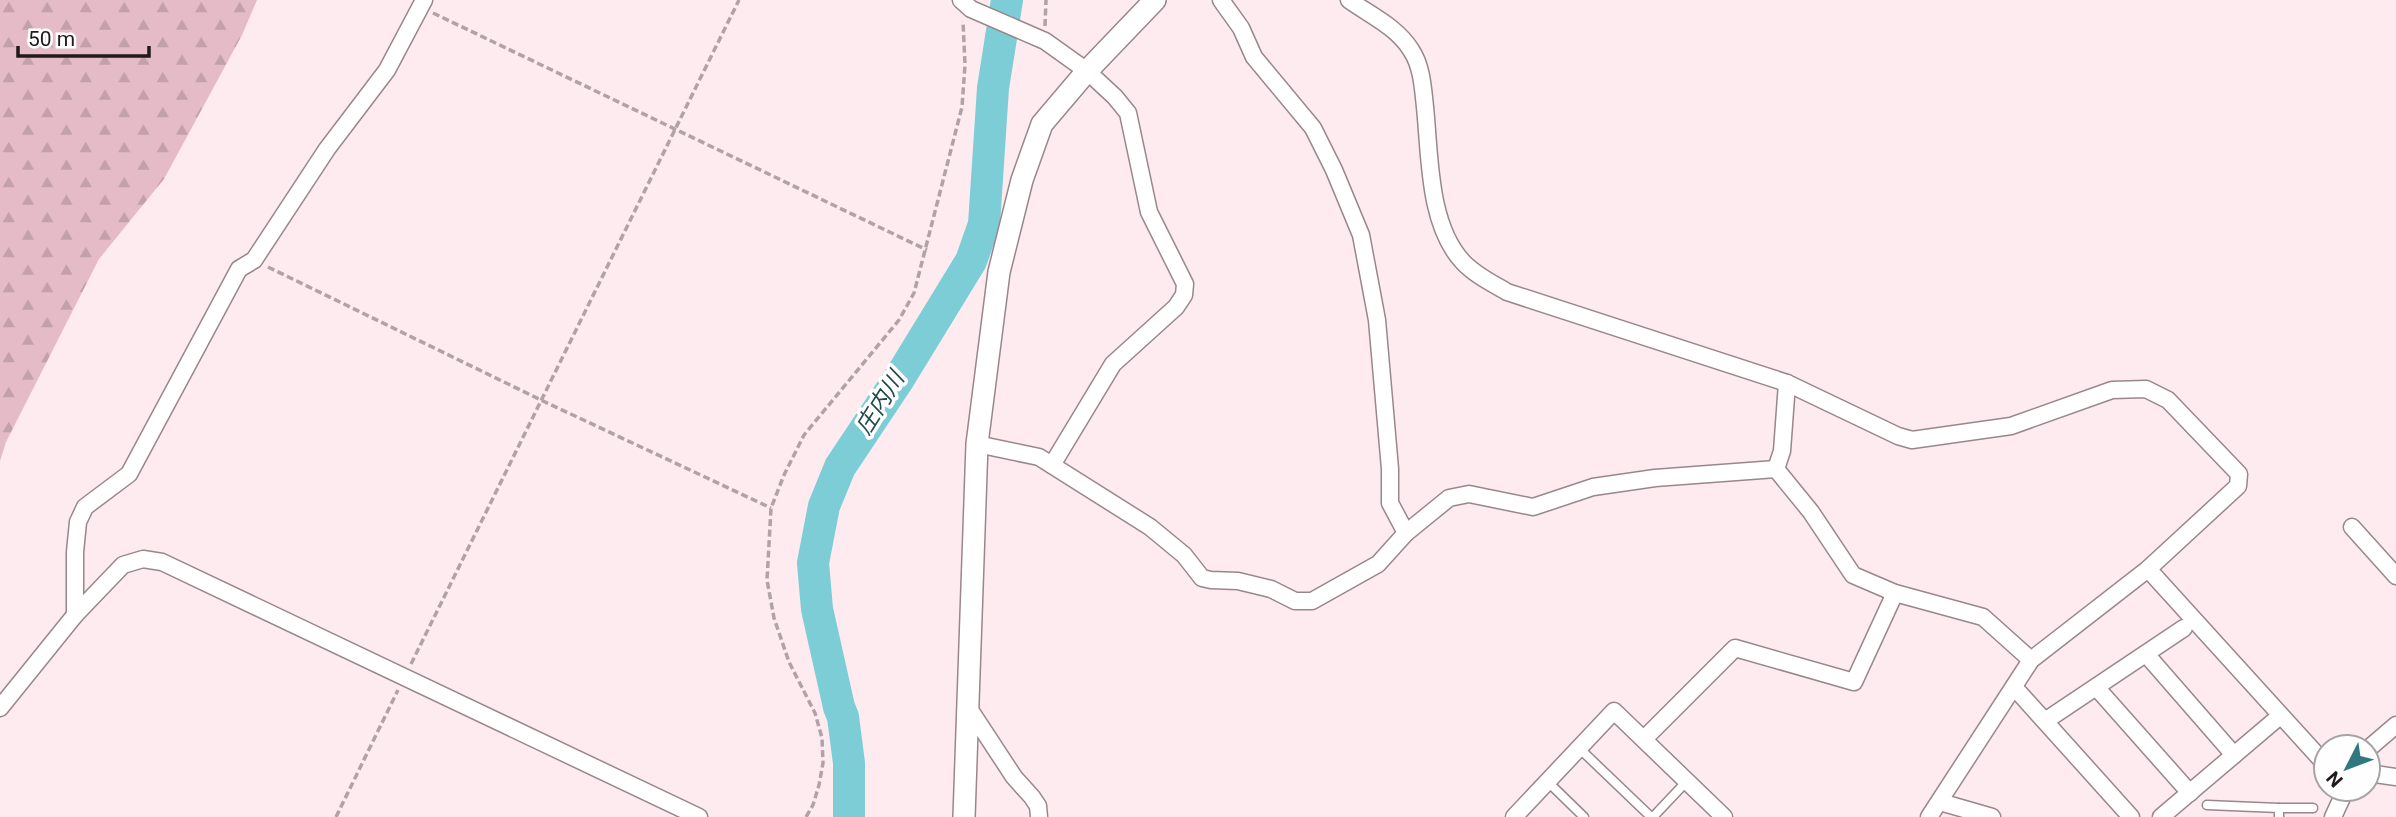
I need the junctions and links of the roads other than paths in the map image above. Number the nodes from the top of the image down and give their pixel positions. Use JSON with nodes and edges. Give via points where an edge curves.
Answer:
{"nodes":[{"id":1,"x":1155,"y":0,"type":"edge"},
{"id":2,"x":1221,"y":0,"type":"edge"},
{"id":3,"x":1349,"y":0,"type":"edge"},
{"id":4,"x":965,"y":3,"type":"edge"},
{"id":5,"x":423,"y":4,"type":"edge"},
{"id":6,"x":1087,"y":71,"type":"junction"},
{"id":7,"x":1787,"y":383,"type":"junction"},
{"id":8,"x":976,"y":444,"type":"junction"},
{"id":9,"x":1052,"y":465,"type":"junction"},
{"id":10,"x":1776,"y":469,"type":"junction"},
{"id":11,"x":2352,"y":527,"type":"dead end"},
{"id":12,"x":1406,"y":533,"type":"junction"},
{"id":13,"x":2148,"y":569,"type":"junction"},
{"id":14,"x":2396,"y":576,"type":"edge"},
{"id":15,"x":1895,"y":593,"type":"junction"},
{"id":16,"x":75,"y":615,"type":"junction"},
{"id":17,"x":2184,"y":628,"type":"dead end"},
{"id":18,"x":2146,"y":654,"type":"junction"},
{"id":19,"x":2031,"y":660,"type":"junction"},
{"id":20,"x":2014,"y":687,"type":"junction"},
{"id":21,"x":2096,"y":687,"type":"junction"},
{"id":22,"x":968,"y":707,"type":"junction"},
{"id":23,"x":0,"y":708,"type":"edge"},
{"id":24,"x":2280,"y":716,"type":"junction"},
{"id":25,"x":2045,"y":722,"type":"junction"},
{"id":26,"x":2396,"y":725,"type":"edge"},
{"id":27,"x":2382,"y":737,"type":"edge"},
{"id":28,"x":1644,"y":739,"type":"junction"},
{"id":29,"x":1579,"y":748,"type":"junction"},
{"id":30,"x":2312,"y":750,"type":"edge"},
{"id":31,"x":2234,"y":755,"type":"junction"},
{"id":32,"x":1547,"y":781,"type":"junction"},
{"id":33,"x":1687,"y":781,"type":"junction"},
{"id":34,"x":2190,"y":793,"type":"junction"},
{"id":35,"x":1940,"y":802,"type":"junction"},
{"id":36,"x":2207,"y":806,"type":"dead end"},
{"id":37,"x":2313,"y":808,"type":"dead end"},
{"id":38,"x":2279,"y":812,"type":"edge"},
{"id":39,"x":1516,"y":816,"type":"edge"},
{"id":40,"x":699,"y":817,"type":"edge"},
{"id":41,"x":964,"y":817,"type":"edge"},
{"id":42,"x":1039,"y":817,"type":"edge"},
{"id":43,"x":1584,"y":817,"type":"edge"},
{"id":44,"x":1652,"y":817,"type":"edge"},
{"id":45,"x":1724,"y":817,"type":"edge"},
{"id":46,"x":1929,"y":817,"type":"edge"},
{"id":47,"x":1992,"y":817,"type":"edge"},
{"id":48,"x":2132,"y":817,"type":"edge"},
{"id":49,"x":2161,"y":817,"type":"edge"}],
"edges":[{"from":1,"to":6,"type":"street"},
{"from":2,"to":12,"type":"street","via":[[1254,57],[1313,128],[1361,235],[1377,320],[1390,503]]},
{"from":3,"to":7,"type":"street","via":[[1394,31],[1412,51],[1422,82],[1437,214],[1462,261],[1507,292]]},
{"from":4,"to":6,"type":"street","via":[[1045,41]]},
{"from":5,"to":16,"type":"street","via":[[387,70],[327,149],[254,260],[239,269],[129,474],[85,507],[78,522],[75,552]]},
{"from":6,"to":8,"type":"street","via":[[1042,124],[1022,180],[999,272]]},
{"from":6,"to":9,"type":"street","via":[[1128,113],[1149,212],[1185,284],[1176,307],[1113,364]]},
{"from":7,"to":10,"type":"street","via":[[1782,451]]},
{"from":7,"to":13,"type":"street","via":[[1912,440],[2011,426],[2112,390],[2146,389],[2168,400],[2239,474],[2238,486]]},
{"from":8,"to":9,"type":"street","via":[[1039,457]]},
{"from":8,"to":22,"type":"street"},
{"from":9,"to":12,"type":"street","via":[[1150,527],[1184,555],[1202,578],[1271,589],[1294,601],[1312,601],[1378,564]]},
{"from":10,"to":12,"type":"street","via":[[1593,487],[1533,508],[1469,494],[1450,498]]},
{"from":10,"to":15,"type":"street","via":[[1853,575]]},
{"from":11,"to":14,"type":"street"},
{"from":13,"to":19,"type":"street"},
{"from":13,"to":24,"type":"street"},
{"from":15,"to":19,"type":"street","via":[[1983,617]]},
{"from":15,"to":28,"type":"street","via":[[1854,682],[1735,648]]},
{"from":16,"to":23,"type":"street"},
{"from":16,"to":40,"type":"street","via":[[123,565],[143,559],[162,562]]},
{"from":17,"to":18,"type":"street"},
{"from":18,"to":21,"type":"street"},
{"from":18,"to":31,"type":"street"},
{"from":19,"to":20,"type":"street"},
{"from":20,"to":25,"type":"street"},
{"from":20,"to":35,"type":"street"},
{"from":21,"to":25,"type":"street"},
{"from":21,"to":34,"type":"street"},
{"from":22,"to":41,"type":"street"},
{"from":22,"to":42,"type":"street","via":[[1038,806]]},
{"from":24,"to":30,"type":"street"},
{"from":24,"to":31,"type":"street"},
{"from":25,"to":48,"type":"street"},
{"from":26,"to":27,"type":"street"},
{"from":28,"to":29,"type":"street","via":[[1614,711]]},
{"from":28,"to":33,"type":"street"},
{"from":29,"to":32,"type":"street"},
{"from":29,"to":44,"type":"lane"},
{"from":31,"to":34,"type":"street"},
{"from":32,"to":39,"type":"street"},
{"from":32,"to":43,"type":"lane"},
{"from":33,"to":44,"type":"lane"},
{"from":33,"to":45,"type":"street"},
{"from":34,"to":49,"type":"street"},
{"from":35,"to":46,"type":"street"},
{"from":35,"to":47,"type":"street"},
{"from":36,"to":38,"type":"lane"},
{"from":37,"to":38,"type":"lane"}]}
